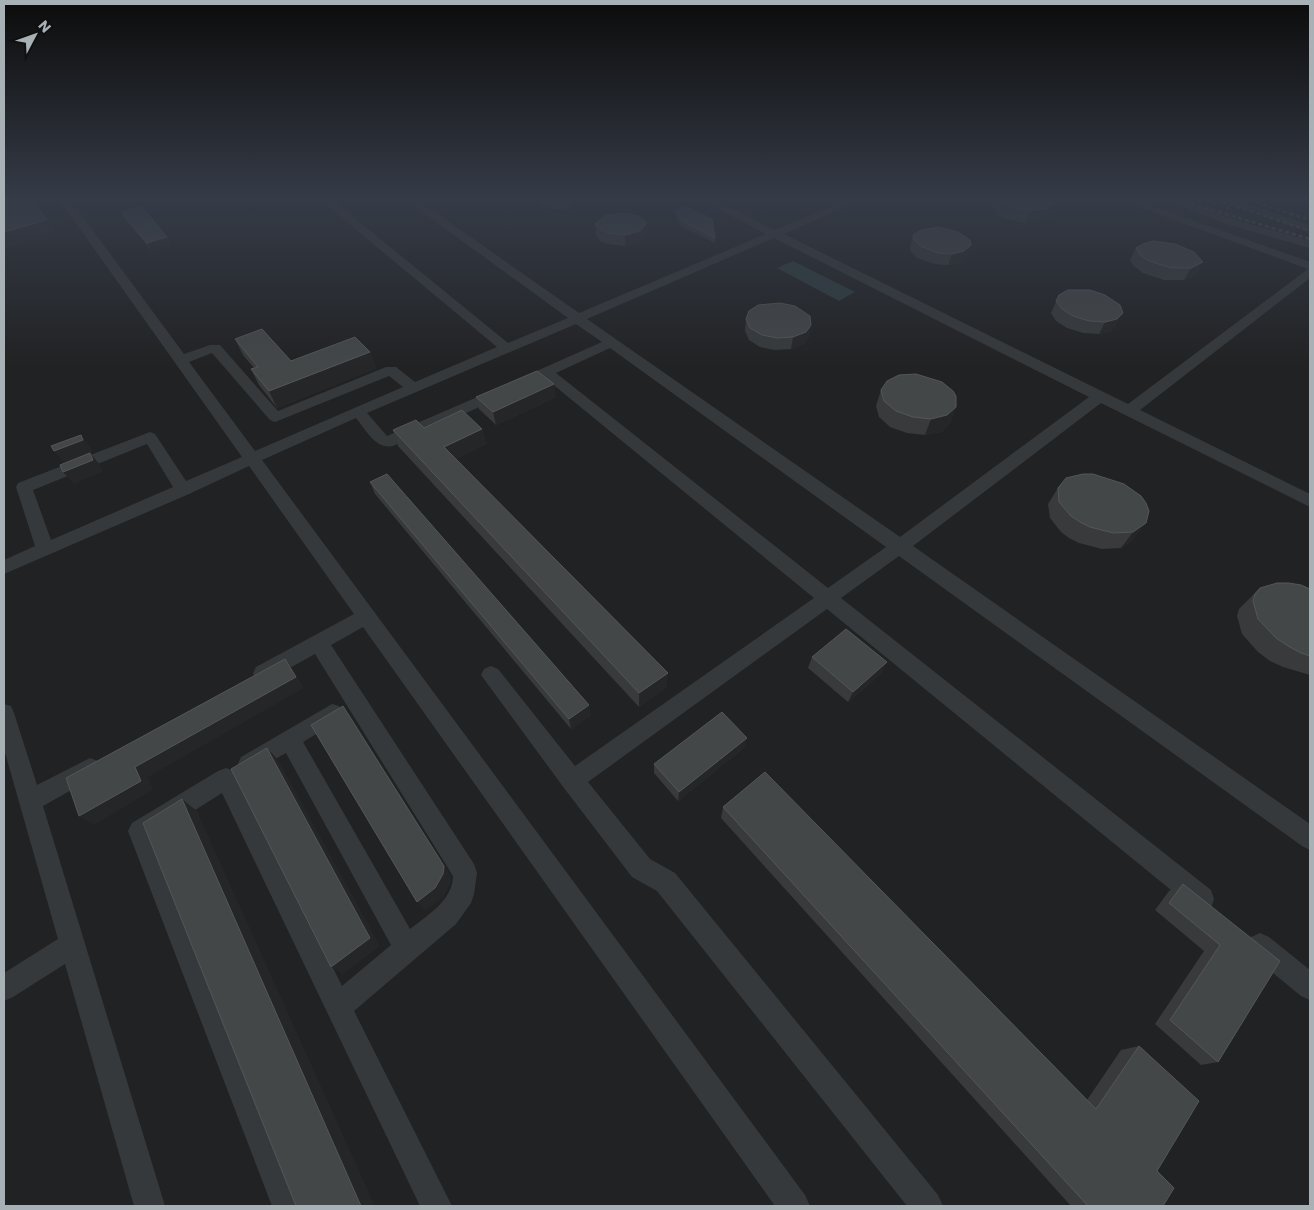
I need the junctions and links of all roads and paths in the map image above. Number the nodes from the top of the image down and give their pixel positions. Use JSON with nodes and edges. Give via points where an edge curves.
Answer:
{"nodes":[{"id":1,"x":104,"y":254,"type":"edge"},
{"id":2,"x":392,"y":254,"type":"edge"},
{"id":3,"x":487,"y":254,"type":"edge"},
{"id":4,"x":728,"y":254,"type":"edge"},
{"id":5,"x":813,"y":254,"type":"edge"},
{"id":6,"x":1278,"y":254,"type":"edge"},
{"id":7,"x":1310,"y":266,"type":"edge"},
{"id":8,"x":1310,"y":272,"type":"edge"},
{"id":9,"x":576,"y":318,"type":"junction"},
{"id":10,"x":611,"y":343,"type":"junction"},
{"id":11,"x":508,"y":349,"type":"junction"},
{"id":12,"x":180,"y":360,"type":"junction"},
{"id":13,"x":546,"y":372,"type":"junction"},
{"id":14,"x":413,"y":388,"type":"junction"},
{"id":15,"x":1100,"y":396,"type":"junction"},
{"id":16,"x":1128,"y":410,"type":"junction"},
{"id":17,"x":358,"y":412,"type":"junction"},
{"id":18,"x":251,"y":459,"type":"junction"},
{"id":19,"x":183,"y":490,"type":"junction"},
{"id":20,"x":1310,"y":501,"type":"edge"},
{"id":21,"x":899,"y":546,"type":"junction"},
{"id":22,"x":45,"y":549,"type":"junction"},
{"id":23,"x":4,"y":567,"type":"edge"},
{"id":24,"x":827,"y":598,"type":"junction"},
{"id":25,"x":366,"y":617,"type":"junction"},
{"id":26,"x":318,"y":643,"type":"junction"},
{"id":27,"x":491,"y":675,"type":"dead end"},
{"id":28,"x":248,"y":681,"type":"edge"},
{"id":29,"x":355,"y":700,"type":"junction"},
{"id":30,"x":4,"y":713,"type":"edge"},
{"id":31,"x":290,"y":739,"type":"junction"},
{"id":32,"x":108,"y":758,"type":"edge"},
{"id":33,"x":226,"y":778,"type":"junction"},
{"id":34,"x":572,"y":780,"type":"junction"},
{"id":35,"x":30,"y":801,"type":"junction"},
{"id":36,"x":1310,"y":838,"type":"edge"},
{"id":37,"x":1218,"y":913,"type":"edge"},
{"id":38,"x":1249,"y":937,"type":"edge"},
{"id":39,"x":72,"y":945,"type":"junction"},
{"id":40,"x":407,"y":949,"type":"junction"},
{"id":41,"x":1310,"y":987,"type":"edge"},
{"id":42,"x":4,"y":988,"type":"edge"},
{"id":43,"x":338,"y":1007,"type":"junction"},
{"id":44,"x":150,"y":1206,"type":"edge"},
{"id":45,"x":288,"y":1206,"type":"edge"},
{"id":46,"x":436,"y":1206,"type":"edge"},
{"id":47,"x":794,"y":1206,"type":"edge"},
{"id":48,"x":926,"y":1206,"type":"edge"}],
"edges":[{"from":1,"to":12,"type":"lane"},
{"from":2,"to":11,"type":"lane"},
{"from":3,"to":9,"type":"lane"},
{"from":4,"to":9,"type":"lane"},
{"from":5,"to":15,"type":"lane"},
{"from":6,"to":7,"type":"lane"},
{"from":8,"to":16,"type":"lane"},
{"from":9,"to":10,"type":"lane"},
{"from":9,"to":11,"type":"lane"},
{"from":10,"to":13,"type":"lane"},
{"from":10,"to":21,"type":"lane"},
{"from":11,"to":14,"type":"lane"},
{"from":12,"to":14,"type":"lane","via":[[215,348],[275,417],[391,370]]},
{"from":12,"to":18,"type":"lane"},
{"from":13,"to":17,"type":"lane","via":[[388,442],[383,441]]},
{"from":13,"to":24,"type":"lane"},
{"from":14,"to":17,"type":"lane"},
{"from":15,"to":16,"type":"lane"},
{"from":15,"to":21,"type":"lane"},
{"from":16,"to":20,"type":"lane"},
{"from":17,"to":18,"type":"lane"},
{"from":18,"to":19,"type":"lane"},
{"from":18,"to":25,"type":"lane"},
{"from":19,"to":22,"type":"lane"},
{"from":19,"to":22,"type":"lane","via":[[150,437],[24,487]]},
{"from":21,"to":24,"type":"lane"},
{"from":21,"to":36,"type":"lane"},
{"from":22,"to":23,"type":"lane"},
{"from":24,"to":34,"type":"lane"},
{"from":24,"to":37,"type":"lane"},
{"from":25,"to":26,"type":"lane"},
{"from":25,"to":47,"type":"lane"},
{"from":26,"to":28,"type":"lane"},
{"from":26,"to":29,"type":"lane"},
{"from":27,"to":34,"type":"lane"},
{"from":29,"to":31,"type":"lane"},
{"from":29,"to":40,"type":"lane","via":[[465,872],[465,883],[456,905]]},
{"from":30,"to":35,"type":"lane"},
{"from":31,"to":33,"type":"lane"},
{"from":31,"to":40,"type":"lane"},
{"from":32,"to":35,"type":"lane"},
{"from":33,"to":43,"type":"lane"},
{"from":33,"to":45,"type":"lane","via":[[140,832]]},
{"from":34,"to":48,"type":"lane","via":[[640,868],[666,882]]},
{"from":35,"to":39,"type":"lane"},
{"from":38,"to":41,"type":"lane"},
{"from":39,"to":42,"type":"lane"},
{"from":39,"to":44,"type":"lane"},
{"from":40,"to":43,"type":"lane"},
{"from":43,"to":46,"type":"lane"}]}
